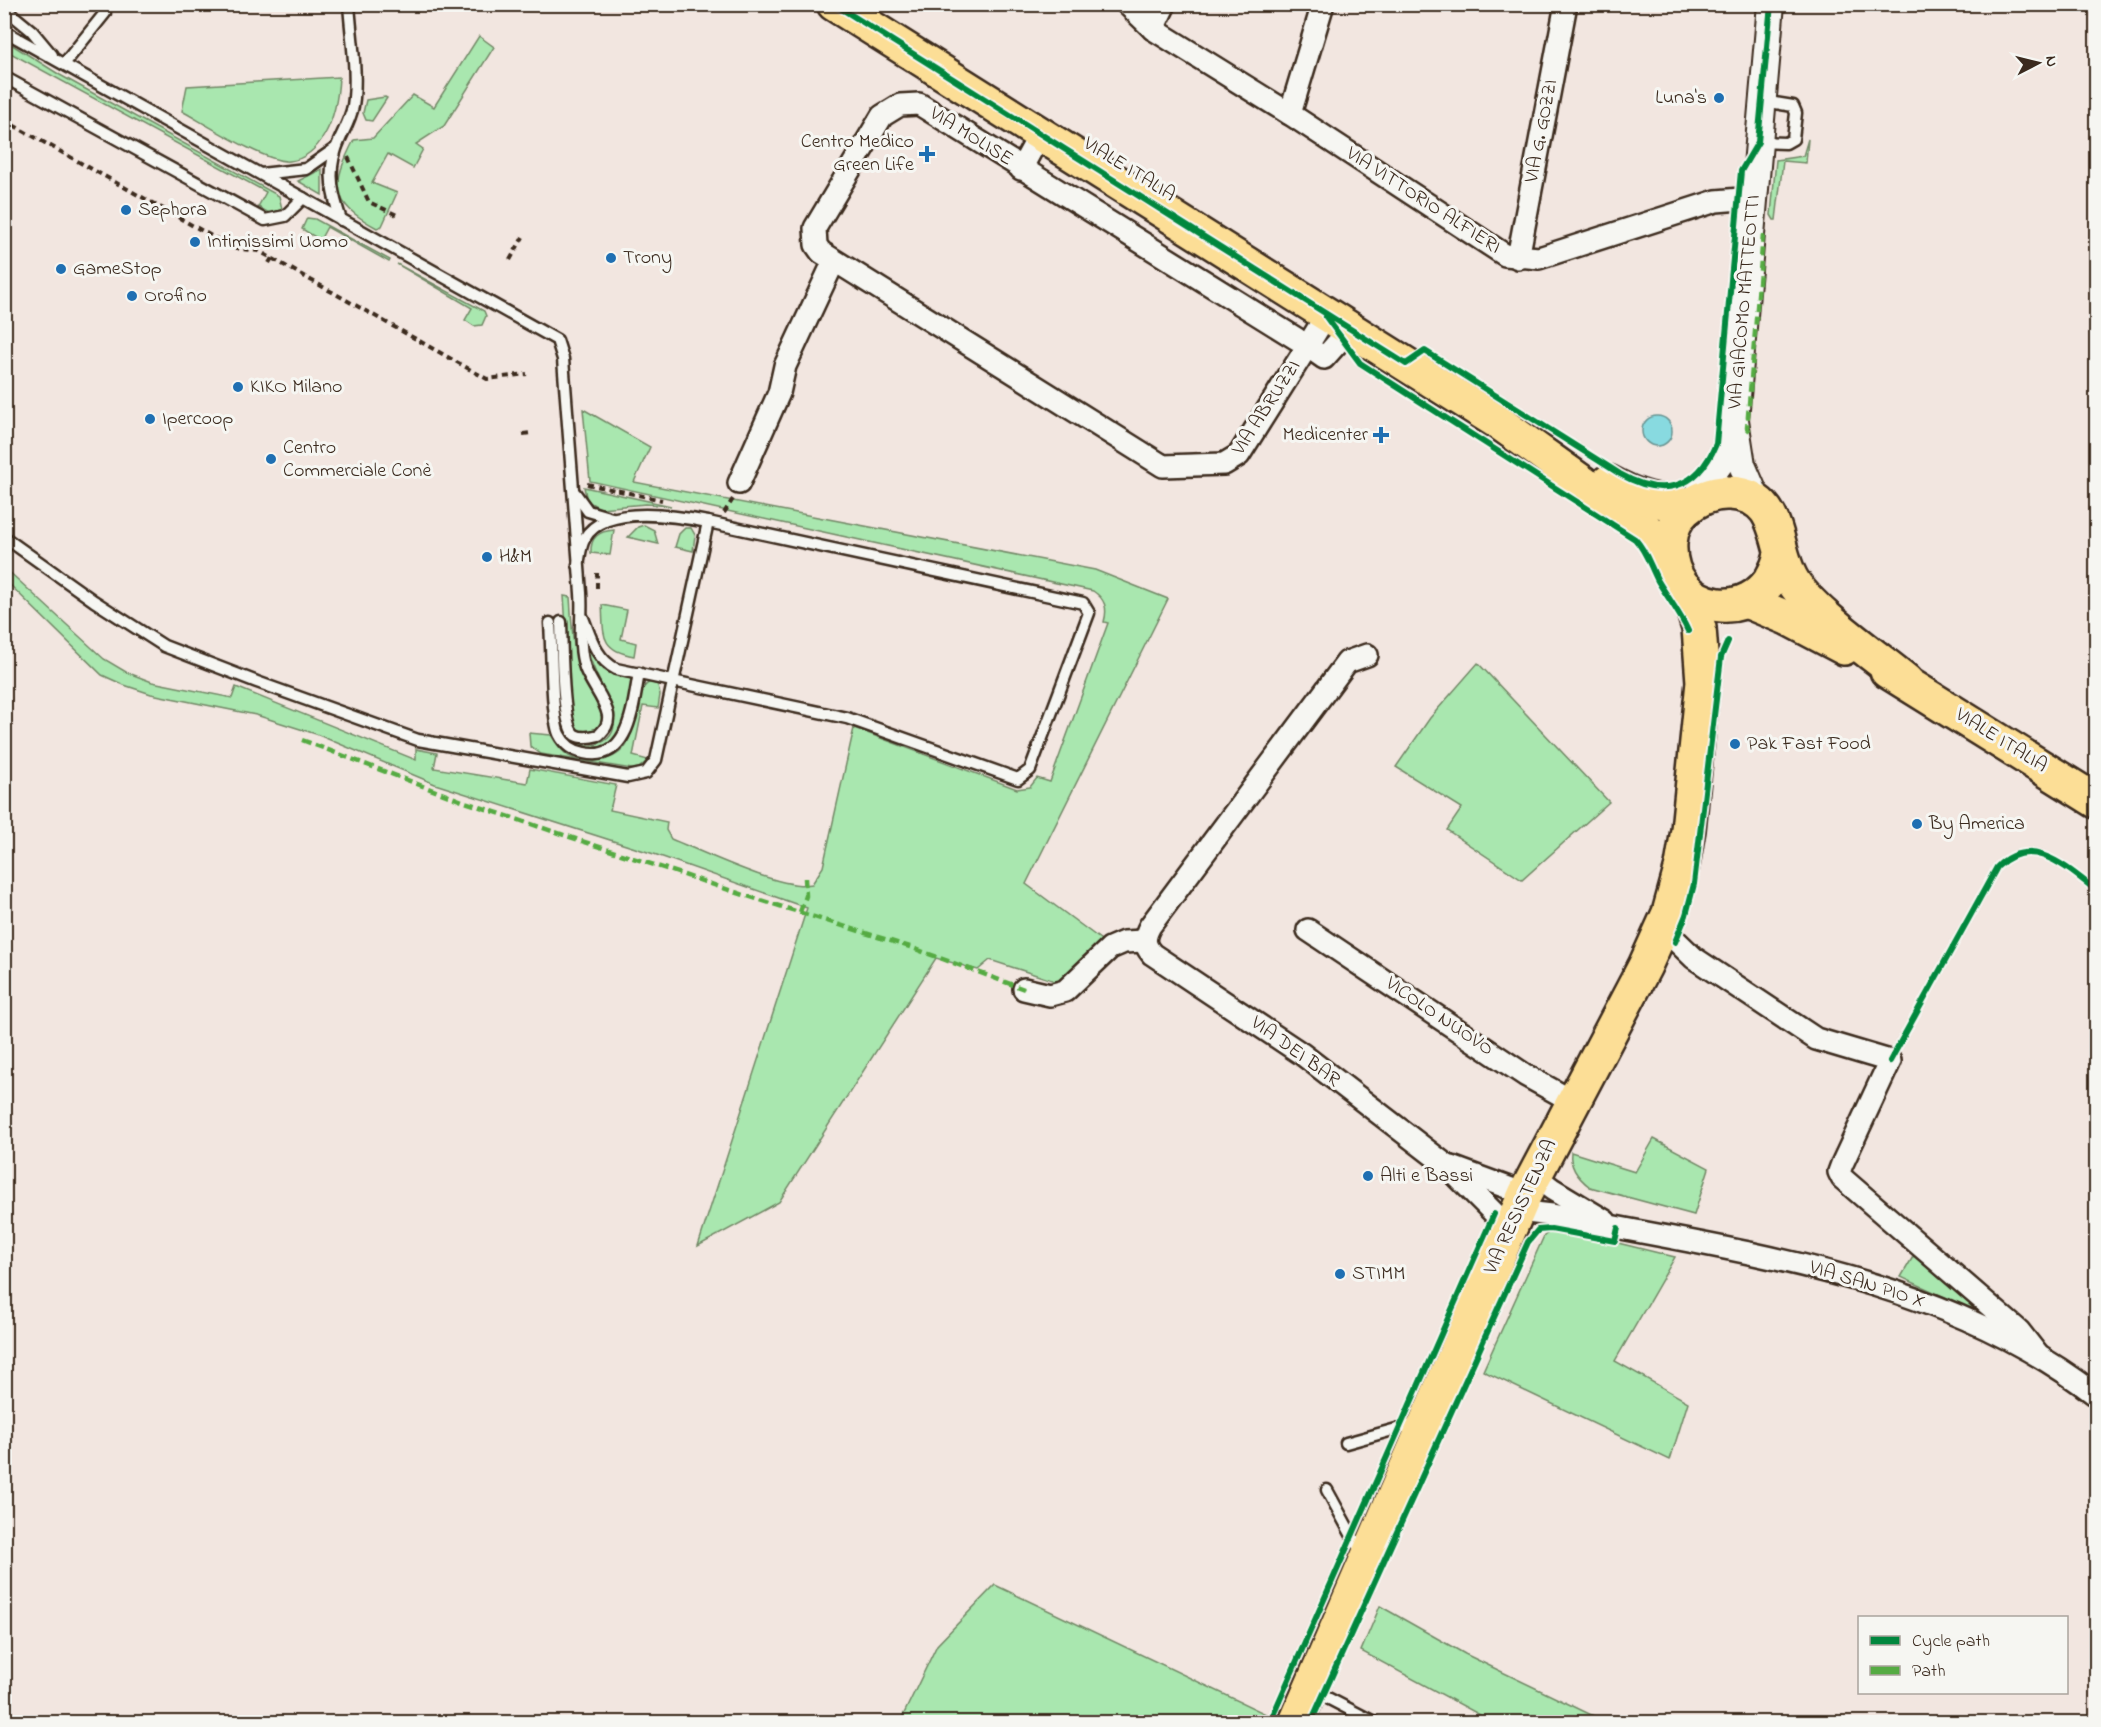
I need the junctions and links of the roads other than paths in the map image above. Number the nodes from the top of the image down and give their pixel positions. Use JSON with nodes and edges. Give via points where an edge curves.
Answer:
{"nodes":[{"id":1,"x":349,"y":4,"type":"edge"},
{"id":2,"x":834,"y":4,"type":"edge"},
{"id":3,"x":1127,"y":4,"type":"edge"},
{"id":4,"x":1165,"y":4,"type":"edge"},
{"id":5,"x":1323,"y":4,"type":"edge"},
{"id":6,"x":1566,"y":4,"type":"edge"},
{"id":7,"x":1771,"y":4,"type":"edge"},
{"id":8,"x":4,"y":8,"type":"edge"},
{"id":9,"x":105,"y":13,"type":"dead end"},
{"id":10,"x":1153,"y":29,"type":"junction"},
{"id":11,"x":4,"y":31,"type":"edge"},
{"id":12,"x":54,"y":57,"type":"junction"},
{"id":13,"x":64,"y":64,"type":"junction"},
{"id":14,"x":4,"y":77,"type":"edge"},
{"id":15,"x":1761,"y":101,"type":"junction"},
{"id":16,"x":1290,"y":114,"type":"junction"},
{"id":17,"x":1040,"y":134,"type":"junction"},
{"id":18,"x":1758,"y":142,"type":"junction"},
{"id":19,"x":338,"y":144,"type":"junction"},
{"id":20,"x":1021,"y":169,"type":"junction"},
{"id":21,"x":260,"y":174,"type":"junction"},
{"id":22,"x":303,"y":198,"type":"junction"},
{"id":23,"x":1753,"y":198,"type":"junction"},
{"id":24,"x":341,"y":220,"type":"junction"},
{"id":25,"x":1153,"y":248,"type":"joint"},
{"id":26,"x":1518,"y":258,"type":"junction"},
{"id":27,"x":834,"y":261,"type":"junction"},
{"id":28,"x":1338,"y":322,"type":"junction"},
{"id":29,"x":1307,"y":346,"type":"junction"},
{"id":30,"x":1062,"y":402,"type":"joint"},
{"id":31,"x":1735,"y":420,"type":"junction"},
{"id":32,"x":1501,"y":424,"type":"junction"},
{"id":33,"x":739,"y":483,"type":"dead end"},
{"id":34,"x":572,"y":488,"type":"junction"},
{"id":35,"x":1758,"y":502,"type":"junction"},
{"id":36,"x":1691,"y":504,"type":"junction"},
{"id":37,"x":614,"y":519,"type":"junction"},
{"id":38,"x":708,"y":522,"type":"junction"},
{"id":39,"x":4,"y":537,"type":"edge"},
{"id":40,"x":1781,"y":554,"type":"junction"},
{"id":41,"x":1670,"y":555,"type":"junction"},
{"id":42,"x":578,"y":565,"type":"junction"},
{"id":43,"x":1687,"y":590,"type":"junction"},
{"id":44,"x":1744,"y":602,"type":"junction"},
{"id":45,"x":583,"y":618,"type":"junction"},
{"id":46,"x":1367,"y":655,"type":"dead end"},
{"id":47,"x":639,"y":673,"type":"junction"},
{"id":48,"x":673,"y":681,"type":"junction"},
{"id":49,"x":1906,"y":681,"type":"junction"},
{"id":50,"x":1703,"y":682,"type":"junction"},
{"id":51,"x":2097,"y":801,"type":"edge"},
{"id":52,"x":1663,"y":928,"type":"junction"},
{"id":53,"x":1308,"y":930,"type":"dead end"},
{"id":54,"x":1144,"y":941,"type":"junction"},
{"id":55,"x":1024,"y":989,"type":"dead end"},
{"id":56,"x":1572,"y":1101,"type":"junction"},
{"id":57,"x":1446,"y":1165,"type":"junction"},
{"id":58,"x":1521,"y":1202,"type":"junction"},
{"id":59,"x":1618,"y":1228,"type":"junction"},
{"id":60,"x":2037,"y":1354,"type":"junction"},
{"id":61,"x":2097,"y":1395,"type":"edge"},
{"id":62,"x":1426,"y":1421,"type":"junction"},
{"id":63,"x":1346,"y":1443,"type":"dead end"},
{"id":64,"x":1327,"y":1490,"type":"dead end"},
{"id":65,"x":1365,"y":1559,"type":"junction"},
{"id":66,"x":1311,"y":1690,"type":"junction"},
{"id":67,"x":1296,"y":1722,"type":"edge"},
{"id":68,"x":1374,"y":1722,"type":"edge"}],
"edges":[{"from":1,"to":19,"type":"lane","via":[[353,105]]},
{"from":2,"to":17,"type":"main road","name":"VIALE ITALIA"},
{"from":3,"to":10,"type":"street","name":"VIA VITTORIO ALFIERI"},
{"from":4,"to":10,"type":"street"},
{"from":5,"to":16,"type":"street"},
{"from":6,"to":26,"type":"street","name":"VIA G. GOZZI"},
{"from":7,"to":15,"type":"street","name":"VIA GIACOMO MATTEOTTI"},
{"from":8,"to":12,"type":"lane","via":[[32,31]]},
{"from":9,"to":13,"type":"lane"},
{"from":10,"to":16,"type":"street","name":"VIA VITTORIO ALFIERI"},
{"from":11,"to":12,"type":"lane"},
{"from":12,"to":13,"type":"lane"},
{"from":13,"to":21,"type":"lane"},
{"from":14,"to":22,"type":"lane","via":[[265,220],[285,216]]},
{"from":15,"to":18,"type":"street","name":"VIA GIACOMO MATTEOTTI"},
{"from":15,"to":18,"type":"lane","via":[[1793,106],[1795,122],[1789,143]]},
{"from":16,"to":26,"type":"street","name":"VIA VITTORIO ALFIERI","via":[[1489,245]]},
{"from":17,"to":20,"type":"street","name":"VIA MOLISE"},
{"from":17,"to":28,"type":"main road","name":"VIALE ITALIA"},
{"from":18,"to":23,"type":"street","name":"VIA GIACOMO MATTEOTTI"},
{"from":19,"to":21,"type":"lane","via":[[306,169]]},
{"from":19,"to":24,"type":"lane","via":[[331,185]]},
{"from":20,"to":25,"type":"street","name":"VIA MOLISE"},
{"from":20,"to":27,"type":"street","name":"VIA MOLISE","via":[[919,104],[891,109],[882,116],[814,228],[816,245]]},
{"from":21,"to":22,"type":"lane"},
{"from":22,"to":24,"type":"lane"},
{"from":23,"to":26,"type":"street","name":"VIA VITTORIO ALFIERI","via":[[1716,201],[1539,258]]},
{"from":23,"to":31,"type":"street","name":"VIA GIACOMO MATTEOTTI"},
{"from":24,"to":34,"type":"lane","via":[[557,340],[563,359]]},
{"from":25,"to":29,"type":"street","name":"VIA ABRUZZI"},
{"from":27,"to":30,"type":"street","name":"VIA MOLISE"},
{"from":27,"to":33,"type":"street","via":[[785,366],[779,393]]},
{"from":28,"to":29,"type":"street","name":"VIA ABRUZZI"},
{"from":28,"to":32,"type":"main road","name":"VIALE ITALIA"},
{"from":29,"to":30,"type":"street","name":"VIA ABRUZZI","via":[[1239,455],[1224,464],[1163,466]]},
{"from":31,"to":35,"type":"street","name":"VIA GIACOMO MATTEOTTI","via":[[1742,465]]},
{"from":31,"to":36,"type":"street","name":"VIA GIACOMO MATTEOTTI","via":[[1721,462]]},
{"from":32,"to":36,"type":"main road","via":[[1636,497]]},
{"from":32,"to":41,"type":"main road","via":[[1643,526]]},
{"from":34,"to":37,"type":"lane","via":[[588,511]]},
{"from":34,"to":42,"type":"lane"},
{"from":35,"to":36,"type":"main road","via":[[1730,493],[1704,497]]},
{"from":35,"to":40,"type":"main road","via":[[1774,523]]},
{"from":36,"to":41,"type":"main road","via":[[1675,524]]},
{"from":37,"to":38,"type":"lane","via":[[666,516]]},
{"from":37,"to":42,"type":"lane","via":[[596,526],[585,538]]},
{"from":38,"to":48,"type":"lane"},
{"from":38,"to":48,"type":"lane","via":[[1083,603],[1089,613],[1030,770],[1018,779],[847,718]]},
{"from":39,"to":48,"type":"lane","via":[[164,646],[418,740],[639,777],[656,760]]},
{"from":40,"to":44,"type":"main road","via":[[1771,582]]},
{"from":40,"to":49,"type":"main road","via":[[1803,595]]},
{"from":41,"to":43,"type":"main road","via":[[1678,580]]},
{"from":42,"to":45,"type":"lane"},
{"from":43,"to":44,"type":"main road","via":[[1718,605]]},
{"from":43,"to":50,"type":"main road","via":[[1699,628]]},
{"from":44,"to":49,"type":"main road","via":[[1787,618]]},
{"from":44,"to":50,"type":"main road","via":[[1714,644]]},
{"from":45,"to":47,"type":"lane","via":[[603,660],[616,669]]},
{"from":45,"to":47,"type":"lane","via":[[582,657],[608,714],[606,728],[591,738],[575,735],[568,722],[556,623],[557,725],[565,743],[573,750],[593,754],[614,747],[629,722]]},
{"from":46,"to":54,"type":"street","via":[[1347,662],[1150,926]]},
{"from":47,"to":48,"type":"lane"},
{"from":49,"to":51,"type":"main road","name":"VIALE ITALIA"},
{"from":50,"to":52,"type":"main road","name":"VIA RESISTENZA","via":[[1684,857]]},
{"from":52,"to":56,"type":"main road","name":"VIA RESISTENZA"},
{"from":52,"to":60,"type":"street","via":[[1694,958],[1816,1038],[1890,1061],[1842,1164],[1842,1178],[2019,1331]]},
{"from":53,"to":56,"type":"street","name":"VICOLO NUOVO","via":[[1525,1075]]},
{"from":54,"to":55,"type":"street","via":[[1124,942],[1110,948],[1065,991],[1050,995]]},
{"from":54,"to":57,"type":"street","name":"VIA DEI BAR","via":[[1152,954],[1302,1054]]},
{"from":56,"to":58,"type":"main road","name":"VIA RESISTENZA"},
{"from":57,"to":58,"type":"street","name":"VIA DEI BAR"},
{"from":57,"to":58,"type":"street","name":"VIA DEI BAR"},
{"from":58,"to":59,"type":"street","name":"VIA SAN PIO X"},
{"from":58,"to":59,"type":"street","name":"VIA SAN PIO X","via":[[1552,1189]]},
{"from":58,"to":62,"type":"main road","name":"VIA RESISTENZA"},
{"from":59,"to":60,"type":"street","name":"VIA SAN PIO X","via":[[1809,1266],[1899,1291]]},
{"from":60,"to":61,"type":"street","name":"VIA SAN PIO X"},
{"from":62,"to":63,"type":"lane"},
{"from":62,"to":65,"type":"main road","name":"VIA RESISTENZA"},
{"from":64,"to":65,"type":"lane"},
{"from":65,"to":66,"type":"main road","name":"VIA RESISTENZA"},
{"from":66,"to":67,"type":"main road","name":"VIA RESISTENZA"},
{"from":66,"to":68,"type":"lane"}]}
